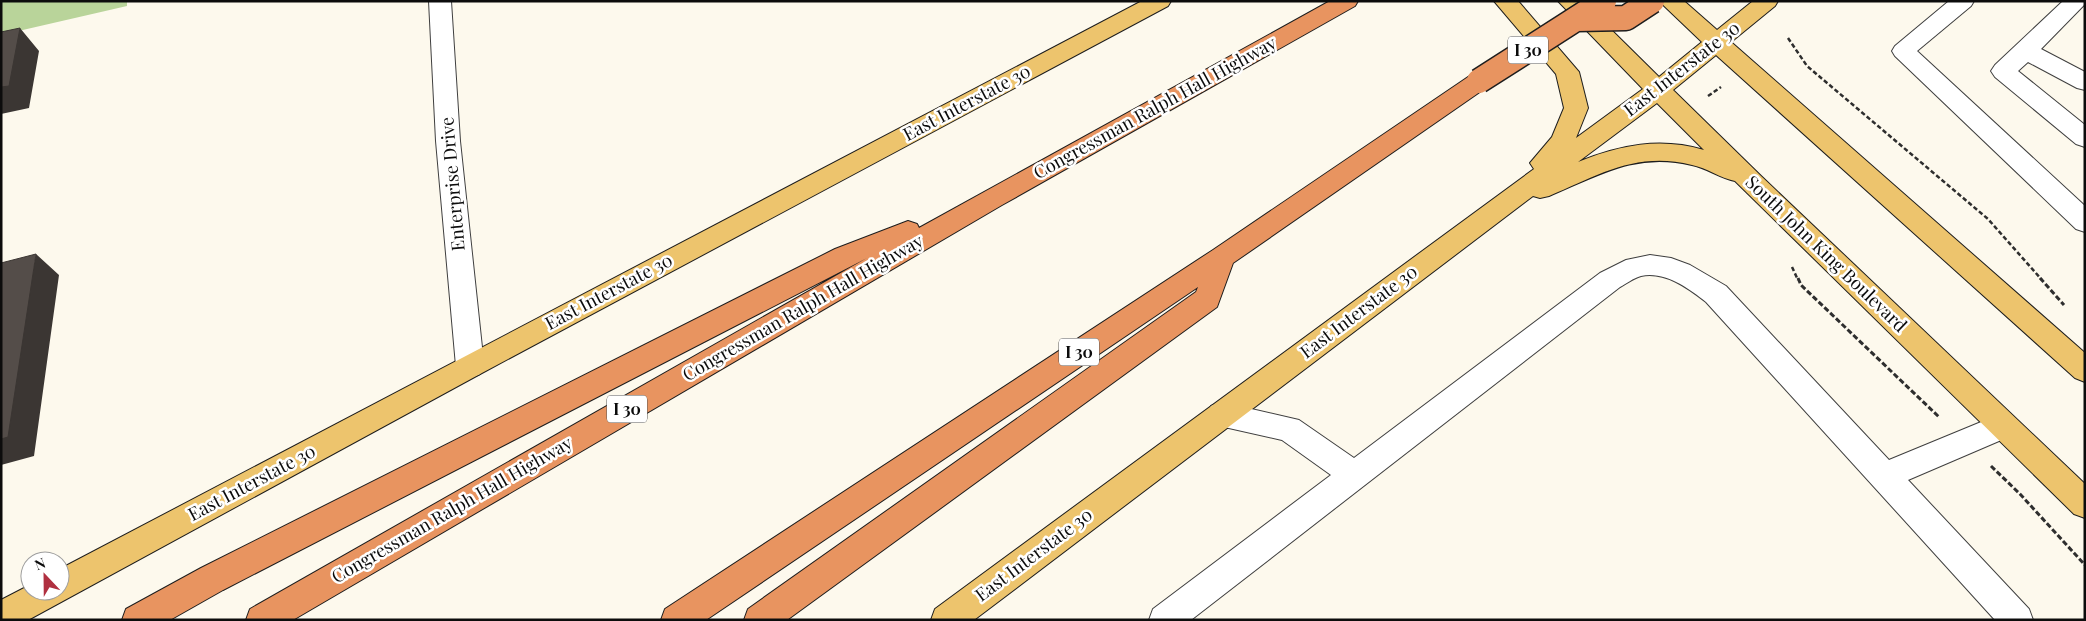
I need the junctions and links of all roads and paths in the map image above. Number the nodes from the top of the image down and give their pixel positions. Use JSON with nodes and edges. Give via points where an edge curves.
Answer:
{"nodes":[{"id":1,"x":440,"y":1,"type":"edge"},
{"id":2,"x":1160,"y":1,"type":"edge"},
{"id":3,"x":1347,"y":1,"type":"edge"},
{"id":4,"x":1505,"y":1,"type":"edge"},
{"id":5,"x":1604,"y":1,"type":"edge"},
{"id":6,"x":1652,"y":1,"type":"edge"},
{"id":7,"x":1670,"y":1,"type":"edge"},
{"id":8,"x":1768,"y":1,"type":"edge"},
{"id":9,"x":1963,"y":1,"type":"edge"},
{"id":10,"x":2076,"y":1,"type":"edge"},
{"id":11,"x":1573,"y":10,"type":"edge"},
{"id":12,"x":1788,"y":38,"type":"dead end"},
{"id":13,"x":1716,"y":44,"type":"junction"},
{"id":14,"x":2026,"y":51,"type":"junction"},
{"id":15,"x":2085,"y":82,"type":"edge"},
{"id":16,"x":1721,"y":86,"type":"dead end"},
{"id":17,"x":1658,"y":90,"type":"junction"},
{"id":18,"x":1707,"y":97,"type":"dead end"},
{"id":19,"x":2085,"y":138,"type":"edge"},
{"id":20,"x":1752,"y":183,"type":"junction"},
{"id":21,"x":993,"y":198,"type":"junction"},
{"id":22,"x":1506,"y":202,"type":"junction"},
{"id":23,"x":2085,"y":222,"type":"edge"},
{"id":24,"x":1222,"y":257,"type":"junction"},
{"id":25,"x":1789,"y":262,"type":"dead end"},
{"id":26,"x":2066,"y":308,"type":"dead end"},
{"id":27,"x":470,"y":366,"type":"junction"},
{"id":28,"x":2085,"y":370,"type":"edge"},
{"id":29,"x":1221,"y":415,"type":"junction"},
{"id":30,"x":2003,"y":426,"type":"junction"},
{"id":31,"x":1965,"y":442,"type":"junction"},
{"id":32,"x":1354,"y":475,"type":"junction"},
{"id":33,"x":1884,"y":476,"type":"junction"},
{"id":34,"x":2085,"y":504,"type":"edge"},
{"id":35,"x":2085,"y":565,"type":"edge"},
{"id":36,"x":70,"y":581,"type":"edge"},
{"id":37,"x":31,"y":601,"type":"edge"},
{"id":38,"x":1,"y":617,"type":"edge"},
{"id":39,"x":138,"y":620,"type":"edge"},
{"id":40,"x":262,"y":620,"type":"edge"},
{"id":41,"x":677,"y":620,"type":"edge"},
{"id":42,"x":760,"y":620,"type":"edge"},
{"id":43,"x":947,"y":620,"type":"edge"},
{"id":44,"x":1165,"y":620,"type":"edge"},
{"id":45,"x":2017,"y":620,"type":"edge"}],
"edges":[{"from":1,"to":27,"type":"lane","name":"Enterprise Drive","via":[[448,141]]},
{"from":2,"to":27,"type":"main road","name":"East Interstate 30"},
{"from":3,"to":21,"type":"highway","name":"Congressman Ralph Hall Highway","number":"I 30"},
{"from":4,"to":22,"type":"main road","via":[[1567,72],[1576,108],[1563,141]]},
{"from":5,"to":11,"type":"highway","number":"I 30","bridge":true},
{"from":6,"to":11,"type":"highway","bridge":true,"via":[[1626,18]]},
{"from":7,"to":13,"type":"main road"},
{"from":8,"to":13,"type":"main road","name":"East Interstate 30"},
{"from":9,"to":23,"type":"lane","via":[[1903,51]]},
{"from":10,"to":14,"type":"lane"},
{"from":11,"to":17,"type":"main road","name":"South John King Boulevard"},
{"from":11,"to":24,"type":"highway","number":"I 30","bridge":true,"via":[[1479,81]]},
{"from":12,"to":26,"type":"path","via":[[1807,66],[1988,219]]},
{"from":13,"to":17,"type":"main road","name":"East Interstate 30"},
{"from":13,"to":28,"type":"main road"},
{"from":14,"to":15,"type":"lane"},
{"from":14,"to":19,"type":"lane","via":[[2003,71]]},
{"from":16,"to":18,"type":"path"},
{"from":17,"to":20,"type":"main road","name":"South John King Boulevard"},
{"from":17,"to":22,"type":"main road","name":"East Interstate 30"},
{"from":20,"to":22,"type":"main road","via":[[1716,162],[1690,155],[1647,152],[1619,157]]},
{"from":20,"to":30,"type":"main road","name":"South John King Boulevard"},
{"from":21,"to":39,"type":"highway","via":[[844,256],[212,579]]},
{"from":21,"to":40,"type":"highway","name":"Congressman Ralph Hall Highway","number":"I 30"},
{"from":22,"to":29,"type":"main road","name":"East Interstate 30"},
{"from":24,"to":41,"type":"highway","number":"I 30"},
{"from":24,"to":42,"type":"highway","via":[[1207,300]]},
{"from":25,"to":31,"type":"path","via":[[1801,286]]},
{"from":27,"to":36,"type":"main road","name":"East Interstate 30"},
{"from":29,"to":32,"type":"lane","via":[[1289,429]]},
{"from":29,"to":43,"type":"main road","name":"East Interstate 30"},
{"from":30,"to":31,"type":"lane"},
{"from":30,"to":34,"type":"main road","name":"South John King Boulevard"},
{"from":31,"to":33,"type":"lane"},
{"from":31,"to":35,"type":"path","via":[[2020,494]]},
{"from":32,"to":33,"type":"lane","via":[[1610,280],[1638,266],[1661,266],[1688,274],[1716,294]]},
{"from":32,"to":44,"type":"lane"},
{"from":33,"to":45,"type":"lane"},
{"from":37,"to":38,"type":"main road"}]}
